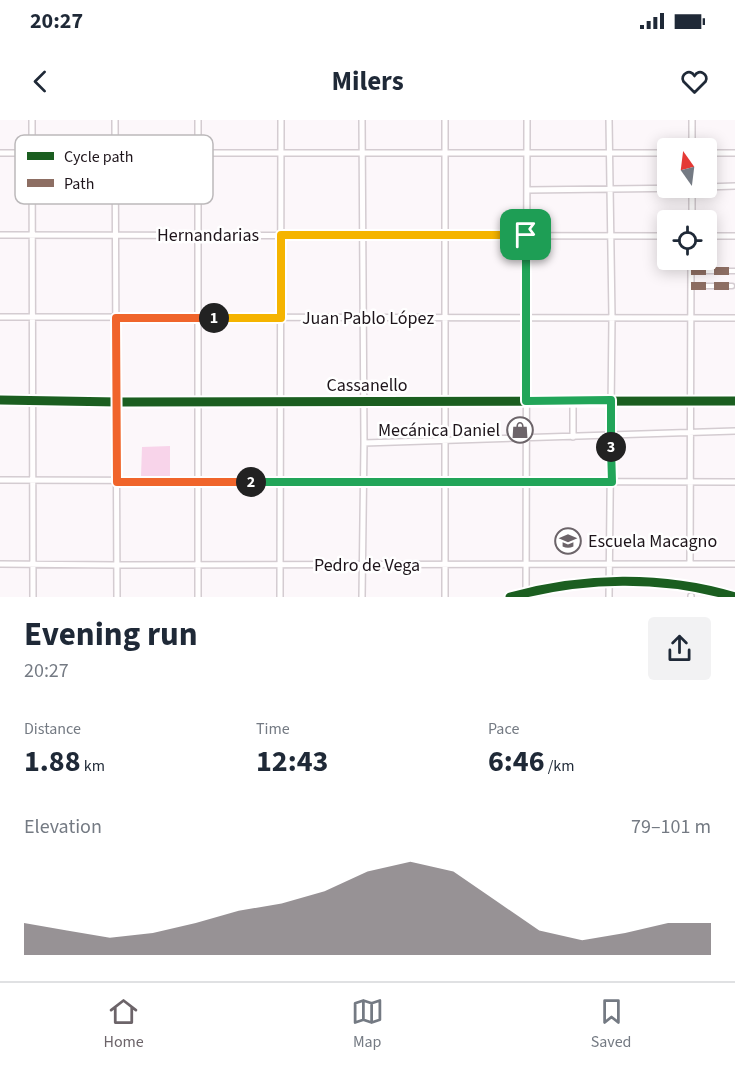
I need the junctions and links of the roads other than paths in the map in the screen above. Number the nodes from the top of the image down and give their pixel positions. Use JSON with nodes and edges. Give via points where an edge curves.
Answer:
{"nodes":[{"id":1,"x":33,"y":120,"type":"edge"},
{"id":2,"x":280,"y":120,"type":"edge"},
{"id":3,"x":362,"y":120,"type":"edge"},
{"id":4,"x":445,"y":120,"type":"edge"},
{"id":5,"x":527,"y":120,"type":"edge"},
{"id":6,"x":609,"y":120,"type":"edge"},
{"id":7,"x":692,"y":120,"type":"edge"},
{"id":8,"x":33,"y":135,"type":"edge"},
{"id":9,"x":692,"y":138,"type":"edge"},
{"id":10,"x":213,"y":153,"type":"edge"},
{"id":11,"x":280,"y":153,"type":"junction"},
{"id":12,"x":362,"y":153,"type":"junction"},
{"id":13,"x":445,"y":153,"type":"junction"},
{"id":14,"x":609,"y":153,"type":"junction"},
{"id":15,"x":657,"y":153,"type":"edge"},
{"id":16,"x":717,"y":153,"type":"edge"},
{"id":17,"x":735,"y":153,"type":"edge"},
{"id":18,"x":527,"y":154,"type":"junction"},
{"id":19,"x":735,"y":186,"type":"edge"},
{"id":20,"x":717,"y":187,"type":"edge"},
{"id":21,"x":657,"y":188,"type":"edge"},
{"id":22,"x":611,"y":189,"type":"junction"},
{"id":23,"x":527,"y":190,"type":"junction"},
{"id":24,"x":33,"y":204,"type":"edge"},
{"id":25,"x":116,"y":204,"type":"edge"},
{"id":26,"x":199,"y":204,"type":"edge"},
{"id":27,"x":0,"y":235,"type":"edge"},
{"id":28,"x":33,"y":235,"type":"junction"},
{"id":29,"x":116,"y":235,"type":"junction"},
{"id":30,"x":199,"y":235,"type":"junction"},
{"id":31,"x":281,"y":235,"type":"junction"},
{"id":32,"x":362,"y":235,"type":"junction"},
{"id":33,"x":526,"y":235,"type":"junction"},
{"id":34,"x":611,"y":235,"type":"junction"},
{"id":35,"x":446,"y":236,"type":"junction"},
{"id":36,"x":657,"y":236,"type":"edge"},
{"id":37,"x":717,"y":236,"type":"edge"},
{"id":38,"x":735,"y":236,"type":"edge"},
{"id":39,"x":691,"y":271,"type":"joint"},
{"id":40,"x":735,"y":271,"type":"edge"},
{"id":41,"x":691,"y":286,"type":"junction"},
{"id":42,"x":732,"y":286,"type":"dead end"},
{"id":43,"x":691,"y":317,"type":"junction"},
{"id":44,"x":0,"y":318,"type":"edge"},
{"id":45,"x":34,"y":318,"type":"junction"},
{"id":46,"x":116,"y":318,"type":"junction"},
{"id":47,"x":199,"y":318,"type":"junction"},
{"id":48,"x":281,"y":318,"type":"junction"},
{"id":49,"x":363,"y":318,"type":"junction"},
{"id":50,"x":445,"y":318,"type":"junction"},
{"id":51,"x":526,"y":318,"type":"junction"},
{"id":52,"x":612,"y":318,"type":"junction"},
{"id":53,"x":735,"y":318,"type":"edge"},
{"id":54,"x":0,"y":400,"type":"edge"},
{"id":55,"x":611,"y":400,"type":"junction"},
{"id":56,"x":691,"y":400,"type":"junction"},
{"id":57,"x":735,"y":400,"type":"edge"},
{"id":58,"x":34,"y":401,"type":"junction"},
{"id":59,"x":282,"y":401,"type":"junction"},
{"id":60,"x":363,"y":401,"type":"junction"},
{"id":61,"x":445,"y":401,"type":"junction"},
{"id":62,"x":526,"y":401,"type":"junction"},
{"id":63,"x":573,"y":401,"type":"junction"},
{"id":64,"x":118,"y":402,"type":"junction"},
{"id":65,"x":199,"y":402,"type":"junction"},
{"id":66,"x":735,"y":431,"type":"edge"},
{"id":67,"x":691,"y":432,"type":"junction"},
{"id":68,"x":611,"y":436,"type":"junction"},
{"id":69,"x":573,"y":437,"type":"junction"},
{"id":70,"x":526,"y":438,"type":"junction"},
{"id":71,"x":445,"y":439,"type":"junction"},
{"id":72,"x":364,"y":443,"type":"junction"},
{"id":73,"x":0,"y":480,"type":"edge"},
{"id":74,"x":34,"y":481,"type":"junction"},
{"id":75,"x":363,"y":481,"type":"junction"},
{"id":76,"x":445,"y":481,"type":"junction"},
{"id":77,"x":525,"y":481,"type":"junction"},
{"id":78,"x":117,"y":482,"type":"junction"},
{"id":79,"x":198,"y":482,"type":"junction"},
{"id":80,"x":281,"y":482,"type":"junction"},
{"id":81,"x":612,"y":482,"type":"junction"},
{"id":82,"x":691,"y":482,"type":"junction"},
{"id":83,"x":735,"y":482,"type":"edge"},
{"id":84,"x":0,"y":564,"type":"edge"},
{"id":85,"x":33,"y":564,"type":"junction"},
{"id":86,"x":526,"y":564,"type":"junction"},
{"id":87,"x":609,"y":564,"type":"junction"},
{"id":88,"x":690,"y":564,"type":"junction"},
{"id":89,"x":735,"y":564,"type":"edge"},
{"id":90,"x":117,"y":565,"type":"junction"},
{"id":91,"x":198,"y":565,"type":"junction"},
{"id":92,"x":281,"y":565,"type":"junction"},
{"id":93,"x":362,"y":565,"type":"junction"},
{"id":94,"x":445,"y":565,"type":"junction"},
{"id":95,"x":33,"y":597,"type":"edge"},
{"id":96,"x":117,"y":597,"type":"edge"},
{"id":97,"x":198,"y":597,"type":"edge"},
{"id":98,"x":280,"y":597,"type":"edge"},
{"id":99,"x":362,"y":597,"type":"edge"},
{"id":100,"x":446,"y":597,"type":"edge"},
{"id":101,"x":526,"y":597,"type":"edge"},
{"id":102,"x":609,"y":597,"type":"edge"}],
"edges":[{"from":1,"to":8,"type":"street"},
{"from":2,"to":11,"type":"street"},
{"from":3,"to":12,"type":"street"},
{"from":4,"to":13,"type":"street"},
{"from":5,"to":18,"type":"street"},
{"from":6,"to":14,"type":"street"},
{"from":7,"to":9,"type":"street"},
{"from":10,"to":11,"type":"street"},
{"from":11,"to":12,"type":"street"},
{"from":11,"to":31,"type":"street"},
{"from":12,"to":13,"type":"street"},
{"from":12,"to":32,"type":"street"},
{"from":13,"to":18,"type":"street"},
{"from":13,"to":35,"type":"street"},
{"from":14,"to":15,"type":"street"},
{"from":14,"to":18,"type":"street"},
{"from":14,"to":22,"type":"street"},
{"from":16,"to":17,"type":"street"},
{"from":18,"to":23,"type":"street"},
{"from":19,"to":20,"type":"street"},
{"from":21,"to":22,"type":"street"},
{"from":22,"to":23,"type":"street"},
{"from":22,"to":34,"type":"street"},
{"from":23,"to":33,"type":"street"},
{"from":24,"to":28,"type":"street"},
{"from":25,"to":29,"type":"street"},
{"from":26,"to":30,"type":"street"},
{"from":27,"to":28,"type":"street","name":"Hernandarias"},
{"from":28,"to":29,"type":"street","name":"Hernandarias"},
{"from":28,"to":45,"type":"street"},
{"from":29,"to":30,"type":"street","name":"Hernandarias"},
{"from":29,"to":46,"type":"street"},
{"from":30,"to":31,"type":"street","name":"Hernandarias"},
{"from":30,"to":47,"type":"street"},
{"from":31,"to":32,"type":"street","name":"Hernandarias"},
{"from":31,"to":48,"type":"street"},
{"from":32,"to":35,"type":"street","name":"Hernandarias"},
{"from":32,"to":49,"type":"street"},
{"from":33,"to":34,"type":"street","name":"Hernandarias"},
{"from":33,"to":35,"type":"street","name":"Hernandarias"},
{"from":33,"to":51,"type":"street"},
{"from":34,"to":36,"type":"street","name":"Hernandarias"},
{"from":34,"to":52,"type":"street"},
{"from":35,"to":50,"type":"street"},
{"from":37,"to":38,"type":"street"},
{"from":39,"to":40,"type":"street"},
{"from":39,"to":41,"type":"street"},
{"from":41,"to":42,"type":"street"},
{"from":41,"to":43,"type":"street"},
{"from":43,"to":52,"type":"street","name":"Juan Pablo López"},
{"from":43,"to":53,"type":"street","name":"Juan Pablo López"},
{"from":43,"to":56,"type":"street"},
{"from":44,"to":45,"type":"street","name":"Juan Pablo López"},
{"from":45,"to":46,"type":"street","name":"Juan Pablo López"},
{"from":45,"to":58,"type":"street"},
{"from":46,"to":47,"type":"street","name":"Juan Pablo López"},
{"from":46,"to":64,"type":"street"},
{"from":47,"to":48,"type":"street","name":"Juan Pablo López"},
{"from":47,"to":65,"type":"street"},
{"from":48,"to":49,"type":"street","name":"Juan Pablo López"},
{"from":48,"to":59,"type":"street"},
{"from":49,"to":50,"type":"street","name":"Juan Pablo López"},
{"from":49,"to":60,"type":"street"},
{"from":50,"to":51,"type":"street","name":"Juan Pablo López"},
{"from":50,"to":61,"type":"street"},
{"from":51,"to":52,"type":"street","name":"Juan Pablo López"},
{"from":51,"to":62,"type":"street"},
{"from":52,"to":55,"type":"street"},
{"from":54,"to":58,"type":"street","name":"Cassanello"},
{"from":55,"to":56,"type":"street","name":"Cassanello"},
{"from":55,"to":63,"type":"street","name":"Cassanello"},
{"from":55,"to":68,"type":"street"},
{"from":56,"to":57,"type":"street","name":"Cassanello"},
{"from":56,"to":67,"type":"street"},
{"from":58,"to":64,"type":"street","name":"Cassanello"},
{"from":58,"to":74,"type":"street"},
{"from":59,"to":60,"type":"street","name":"Cassanello"},
{"from":59,"to":65,"type":"street","name":"Cassanello"},
{"from":59,"to":80,"type":"street"},
{"from":60,"to":61,"type":"street","name":"Cassanello"},
{"from":60,"to":72,"type":"street"},
{"from":61,"to":62,"type":"street","name":"Cassanello"},
{"from":61,"to":71,"type":"street"},
{"from":62,"to":63,"type":"street","name":"Cassanello"},
{"from":62,"to":70,"type":"street"},
{"from":63,"to":69,"type":"street"},
{"from":64,"to":65,"type":"street","name":"Cassanello"},
{"from":64,"to":78,"type":"street"},
{"from":65,"to":79,"type":"street"},
{"from":66,"to":67,"type":"street"},
{"from":67,"to":68,"type":"street"},
{"from":67,"to":82,"type":"street"},
{"from":68,"to":69,"type":"street"},
{"from":68,"to":81,"type":"street"},
{"from":69,"to":70,"type":"street"},
{"from":70,"to":71,"type":"street"},
{"from":70,"to":77,"type":"street"},
{"from":71,"to":72,"type":"street"},
{"from":71,"to":76,"type":"street"},
{"from":72,"to":75,"type":"street"},
{"from":73,"to":74,"type":"street"},
{"from":74,"to":78,"type":"street"},
{"from":74,"to":85,"type":"street"},
{"from":75,"to":76,"type":"street"},
{"from":75,"to":80,"type":"street"},
{"from":75,"to":93,"type":"street"},
{"from":76,"to":77,"type":"street"},
{"from":76,"to":94,"type":"street"},
{"from":77,"to":81,"type":"street"},
{"from":77,"to":86,"type":"street"},
{"from":78,"to":79,"type":"street"},
{"from":78,"to":90,"type":"street"},
{"from":79,"to":80,"type":"street"},
{"from":79,"to":91,"type":"street"},
{"from":80,"to":92,"type":"street"},
{"from":81,"to":82,"type":"street"},
{"from":81,"to":87,"type":"street"},
{"from":82,"to":83,"type":"street"},
{"from":82,"to":88,"type":"street"},
{"from":84,"to":85,"type":"street","name":"Pedro de Vega"},
{"from":85,"to":90,"type":"street","name":"Pedro de Vega"},
{"from":85,"to":95,"type":"street"},
{"from":86,"to":87,"type":"street","name":"Pedro de Vega"},
{"from":86,"to":94,"type":"street","name":"Pedro de Vega"},
{"from":86,"to":101,"type":"street"},
{"from":87,"to":88,"type":"street","name":"Pedro de Vega"},
{"from":87,"to":102,"type":"street"},
{"from":88,"to":89,"type":"street","name":"Pedro de Vega"},
{"from":90,"to":91,"type":"street","name":"Pedro de Vega"},
{"from":90,"to":96,"type":"street"},
{"from":91,"to":92,"type":"street","name":"Pedro de Vega"},
{"from":91,"to":97,"type":"street"},
{"from":92,"to":93,"type":"street","name":"Pedro de Vega"},
{"from":92,"to":98,"type":"street"},
{"from":93,"to":94,"type":"street","name":"Pedro de Vega"},
{"from":93,"to":99,"type":"street"},
{"from":94,"to":100,"type":"street"}]}
